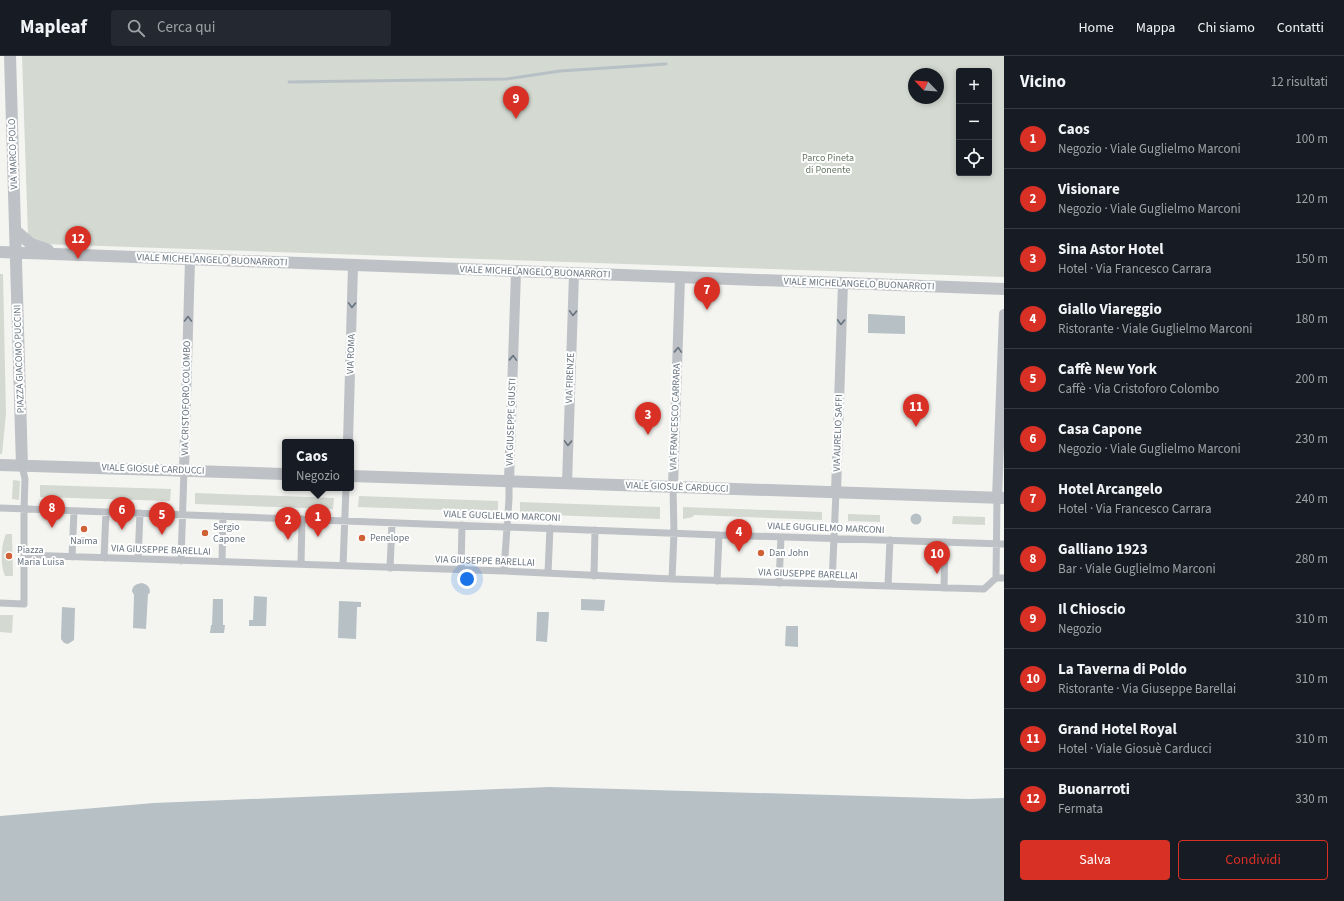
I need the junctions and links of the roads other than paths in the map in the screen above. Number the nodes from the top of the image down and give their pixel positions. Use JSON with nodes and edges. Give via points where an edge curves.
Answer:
{"nodes":[{"id":1,"x":10,"y":56,"type":"edge"},
{"id":2,"x":16,"y":231,"type":"junction"},
{"id":3,"x":0,"y":252,"type":"edge"},
{"id":4,"x":16,"y":253,"type":"junction"},
{"id":5,"x":67,"y":256,"type":"junction"},
{"id":6,"x":190,"y":260,"type":"junction"},
{"id":7,"x":353,"y":266,"type":"junction"},
{"id":8,"x":516,"y":272,"type":"junction"},
{"id":9,"x":574,"y":274,"type":"junction"},
{"id":10,"x":680,"y":278,"type":"junction"},
{"id":11,"x":843,"y":283,"type":"junction"},
{"id":12,"x":1004,"y":289,"type":"edge"},
{"id":13,"x":1004,"y":314,"type":"edge"},
{"id":14,"x":348,"y":439,"type":"edge"},
{"id":15,"x":0,"y":465,"type":"edge"},
{"id":16,"x":22,"y":466,"type":"junction"},
{"id":17,"x":184,"y":470,"type":"junction"},
{"id":18,"x":282,"y":474,"type":"edge"},
{"id":19,"x":354,"y":476,"type":"edge"},
{"id":20,"x":509,"y":481,"type":"junction"},
{"id":21,"x":567,"y":483,"type":"junction"},
{"id":22,"x":673,"y":487,"type":"junction"},
{"id":23,"x":346,"y":491,"type":"edge"},
{"id":24,"x":836,"y":492,"type":"junction"},
{"id":25,"x":1001,"y":498,"type":"edge"},
{"id":26,"x":0,"y":508,"type":"edge"},
{"id":27,"x":24,"y":509,"type":"junction"},
{"id":28,"x":74,"y":511,"type":"junction"},
{"id":29,"x":106,"y":512,"type":"junction"},
{"id":30,"x":140,"y":513,"type":"junction"},
{"id":31,"x":182,"y":515,"type":"junction"},
{"id":32,"x":223,"y":516,"type":"junction"},
{"id":33,"x":302,"y":520,"type":"junction"},
{"id":34,"x":345,"y":521,"type":"junction"},
{"id":35,"x":392,"y":523,"type":"junction"},
{"id":36,"x":462,"y":525,"type":"junction"},
{"id":37,"x":507,"y":526,"type":"junction"},
{"id":38,"x":550,"y":528,"type":"junction"},
{"id":39,"x":595,"y":530,"type":"junction"},
{"id":40,"x":674,"y":533,"type":"junction"},
{"id":41,"x":719,"y":535,"type":"junction"},
{"id":42,"x":781,"y":537,"type":"junction"},
{"id":43,"x":834,"y":538,"type":"junction"},
{"id":44,"x":890,"y":540,"type":"junction"},
{"id":45,"x":945,"y":542,"type":"junction"},
{"id":46,"x":1000,"y":544,"type":"edge"},
{"id":47,"x":24,"y":555,"type":"junction"},
{"id":48,"x":72,"y":557,"type":"junction"},
{"id":49,"x":104,"y":558,"type":"junction"},
{"id":50,"x":138,"y":559,"type":"junction"},
{"id":51,"x":181,"y":561,"type":"junction"},
{"id":52,"x":222,"y":562,"type":"junction"},
{"id":53,"x":301,"y":564,"type":"junction"},
{"id":54,"x":343,"y":566,"type":"junction"},
{"id":55,"x":390,"y":568,"type":"junction"},
{"id":56,"x":461,"y":570,"type":"junction"},
{"id":57,"x":504,"y":571,"type":"junction"},
{"id":58,"x":548,"y":573,"type":"junction"},
{"id":59,"x":594,"y":576,"type":"junction"},
{"id":60,"x":996,"y":578,"type":"junction"},
{"id":61,"x":1004,"y":578,"type":"edge"},
{"id":62,"x":672,"y":579,"type":"junction"},
{"id":63,"x":717,"y":581,"type":"junction"},
{"id":64,"x":779,"y":583,"type":"junction"},
{"id":65,"x":832,"y":584,"type":"junction"},
{"id":66,"x":888,"y":586,"type":"junction"},
{"id":67,"x":944,"y":588,"type":"junction"},
{"id":68,"x":0,"y":603,"type":"edge"}],
"edges":[{"from":1,"to":2,"type":"street","name":"VIA MARCO POLO"},
{"from":2,"to":4,"type":"street","name":"VIA MARCO POLO"},
{"from":2,"to":5,"type":"street","name":"VIALE MICHELANGELO BUONARROTI","via":[[31,244]]},
{"from":3,"to":4,"type":"street","name":"VIALE MICHELANGELO BUONARROTI"},
{"from":4,"to":5,"type":"street","name":"VIALE MICHELANGELO BUONARROTI"},
{"from":4,"to":16,"type":"street","name":"PIAZZA GIACOMO PUCCINI"},
{"from":5,"to":6,"type":"street","name":"VIALE MICHELANGELO BUONARROTI"},
{"from":6,"to":7,"type":"street","name":"VIALE MICHELANGELO BUONARROTI"},
{"from":17,"to":6,"type":"street","name":"VIA CRISTOFORO COLOMBO","one_way":true},
{"from":7,"to":8,"type":"street","name":"VIALE MICHELANGELO BUONARROTI"},
{"from":7,"to":14,"type":"street","name":"VIA ROMA","one_way":true},
{"from":8,"to":9,"type":"street","name":"VIALE MICHELANGELO BUONARROTI"},
{"from":20,"to":8,"type":"street","name":"VIA GIUSEPPE GIUSTI","one_way":true},
{"from":9,"to":10,"type":"street","name":"VIALE MICHELANGELO BUONARROTI"},
{"from":9,"to":21,"type":"street","name":"VIA FIRENZE","one_way":true},
{"from":10,"to":11,"type":"street","name":"VIALE MICHELANGELO BUONARROTI"},
{"from":22,"to":10,"type":"street","name":"VIA FRANCESCO CARRARA","one_way":true},
{"from":11,"to":12,"type":"street","name":"VIALE MICHELANGELO BUONARROTI"},
{"from":11,"to":24,"type":"street","name":"VIA AURELIO SAFFI","one_way":true},
{"from":13,"to":25,"type":"street"},
{"from":15,"to":16,"type":"street","name":"VIALE GIOSUÈ CARDUCCI"},
{"from":16,"to":17,"type":"street","name":"VIALE GIOSUÈ CARDUCCI"},
{"from":16,"to":27,"type":"street","via":[[25,479]]},
{"from":17,"to":18,"type":"street","name":"VIALE GIOSUÈ CARDUCCI"},
{"from":17,"to":31,"type":"street","name":"VIA CRISTOFORO COLOMBO"},
{"from":19,"to":20,"type":"street","name":"VIALE GIOSUÈ CARDUCCI"},
{"from":20,"to":21,"type":"street","name":"VIALE GIOSUÈ CARDUCCI"},
{"from":20,"to":37,"type":"street","name":"VIA GIUSEPPE GIUSTI"},
{"from":21,"to":22,"type":"street","name":"VIALE GIOSUÈ CARDUCCI"},
{"from":22,"to":24,"type":"street","name":"VIALE GIOSUÈ CARDUCCI"},
{"from":22,"to":40,"type":"street","name":"VIA FRANCESCO CARRARA"},
{"from":23,"to":34,"type":"street"},
{"from":24,"to":25,"type":"street","name":"VIALE GIOSUÈ CARDUCCI"},
{"from":24,"to":43,"type":"street","name":"VIA AURELIO SAFFI"},
{"from":25,"to":46,"type":"street"},
{"from":26,"to":27,"type":"street","name":"VIALE GUGLIELMO MARCONI"},
{"from":27,"to":28,"type":"street","name":"VIALE GUGLIELMO MARCONI"},
{"from":27,"to":47,"type":"street"},
{"from":28,"to":29,"type":"street","name":"VIALE GUGLIELMO MARCONI"},
{"from":28,"to":48,"type":"street"},
{"from":29,"to":30,"type":"street","name":"VIALE GUGLIELMO MARCONI"},
{"from":29,"to":49,"type":"street"},
{"from":30,"to":31,"type":"street","name":"VIALE GUGLIELMO MARCONI"},
{"from":30,"to":50,"type":"street"},
{"from":31,"to":32,"type":"street","name":"VIALE GUGLIELMO MARCONI"},
{"from":31,"to":51,"type":"street","name":"VIA CRISTOFORO COLOMBO"},
{"from":32,"to":33,"type":"street","name":"VIALE GUGLIELMO MARCONI"},
{"from":32,"to":52,"type":"street"},
{"from":33,"to":34,"type":"street","name":"VIALE GUGLIELMO MARCONI"},
{"from":33,"to":53,"type":"street"},
{"from":34,"to":35,"type":"street","name":"VIALE GUGLIELMO MARCONI"},
{"from":34,"to":54,"type":"street"},
{"from":35,"to":36,"type":"street","name":"VIALE GUGLIELMO MARCONI"},
{"from":35,"to":55,"type":"street"},
{"from":36,"to":37,"type":"street","name":"VIALE GUGLIELMO MARCONI"},
{"from":36,"to":56,"type":"street"},
{"from":37,"to":38,"type":"street","name":"VIALE GUGLIELMO MARCONI"},
{"from":37,"to":57,"type":"street","name":"VIA GIUSEPPE GIUSTI"},
{"from":38,"to":39,"type":"street","name":"VIALE GUGLIELMO MARCONI"},
{"from":38,"to":58,"type":"street"},
{"from":39,"to":40,"type":"street","name":"VIALE GUGLIELMO MARCONI"},
{"from":39,"to":59,"type":"street"},
{"from":40,"to":41,"type":"street","name":"VIALE GUGLIELMO MARCONI"},
{"from":40,"to":62,"type":"street","name":"VIA FRANCESCO CARRARA"},
{"from":41,"to":42,"type":"street","name":"VIALE GUGLIELMO MARCONI"},
{"from":41,"to":63,"type":"street"},
{"from":42,"to":43,"type":"street","name":"VIALE GUGLIELMO MARCONI"},
{"from":42,"to":64,"type":"street"},
{"from":43,"to":44,"type":"street","name":"VIALE GUGLIELMO MARCONI"},
{"from":43,"to":65,"type":"street","name":"VIA AURELIO SAFFI"},
{"from":44,"to":45,"type":"street","name":"VIALE GUGLIELMO MARCONI"},
{"from":44,"to":66,"type":"street"},
{"from":45,"to":46,"type":"street","name":"VIALE GUGLIELMO MARCONI"},
{"from":45,"to":67,"type":"street"},
{"from":46,"to":60,"type":"street"},
{"from":47,"to":48,"type":"street","name":"VIA GIUSEPPE BARELLAI"},
{"from":47,"to":68,"type":"street","via":[[24,604]]},
{"from":48,"to":49,"type":"street","name":"VIA GIUSEPPE BARELLAI"},
{"from":49,"to":50,"type":"street","name":"VIA GIUSEPPE BARELLAI"},
{"from":50,"to":51,"type":"street","name":"VIA GIUSEPPE BARELLAI"},
{"from":51,"to":52,"type":"street","name":"VIA GIUSEPPE BARELLAI"},
{"from":52,"to":53,"type":"street","name":"VIA GIUSEPPE BARELLAI"},
{"from":53,"to":54,"type":"street","name":"VIA GIUSEPPE BARELLAI"},
{"from":54,"to":55,"type":"street","name":"VIA GIUSEPPE BARELLAI"},
{"from":55,"to":56,"type":"street","name":"VIA GIUSEPPE BARELLAI"},
{"from":56,"to":57,"type":"street","name":"VIA GIUSEPPE BARELLAI"},
{"from":57,"to":58,"type":"street","name":"VIA GIUSEPPE BARELLAI"},
{"from":58,"to":59,"type":"street","name":"VIA GIUSEPPE BARELLAI"},
{"from":59,"to":62,"type":"street","name":"VIA GIUSEPPE BARELLAI"},
{"from":60,"to":61,"type":"street"},
{"from":60,"to":67,"type":"street","name":"VIA GIUSEPPE BARELLAI","via":[[984,589]]},
{"from":62,"to":63,"type":"street","name":"VIA GIUSEPPE BARELLAI"},
{"from":63,"to":64,"type":"street","name":"VIA GIUSEPPE BARELLAI"},
{"from":64,"to":65,"type":"street","name":"VIA GIUSEPPE BARELLAI"},
{"from":65,"to":66,"type":"street","name":"VIA GIUSEPPE BARELLAI"},
{"from":66,"to":67,"type":"street","name":"VIA GIUSEPPE BARELLAI"}]}
